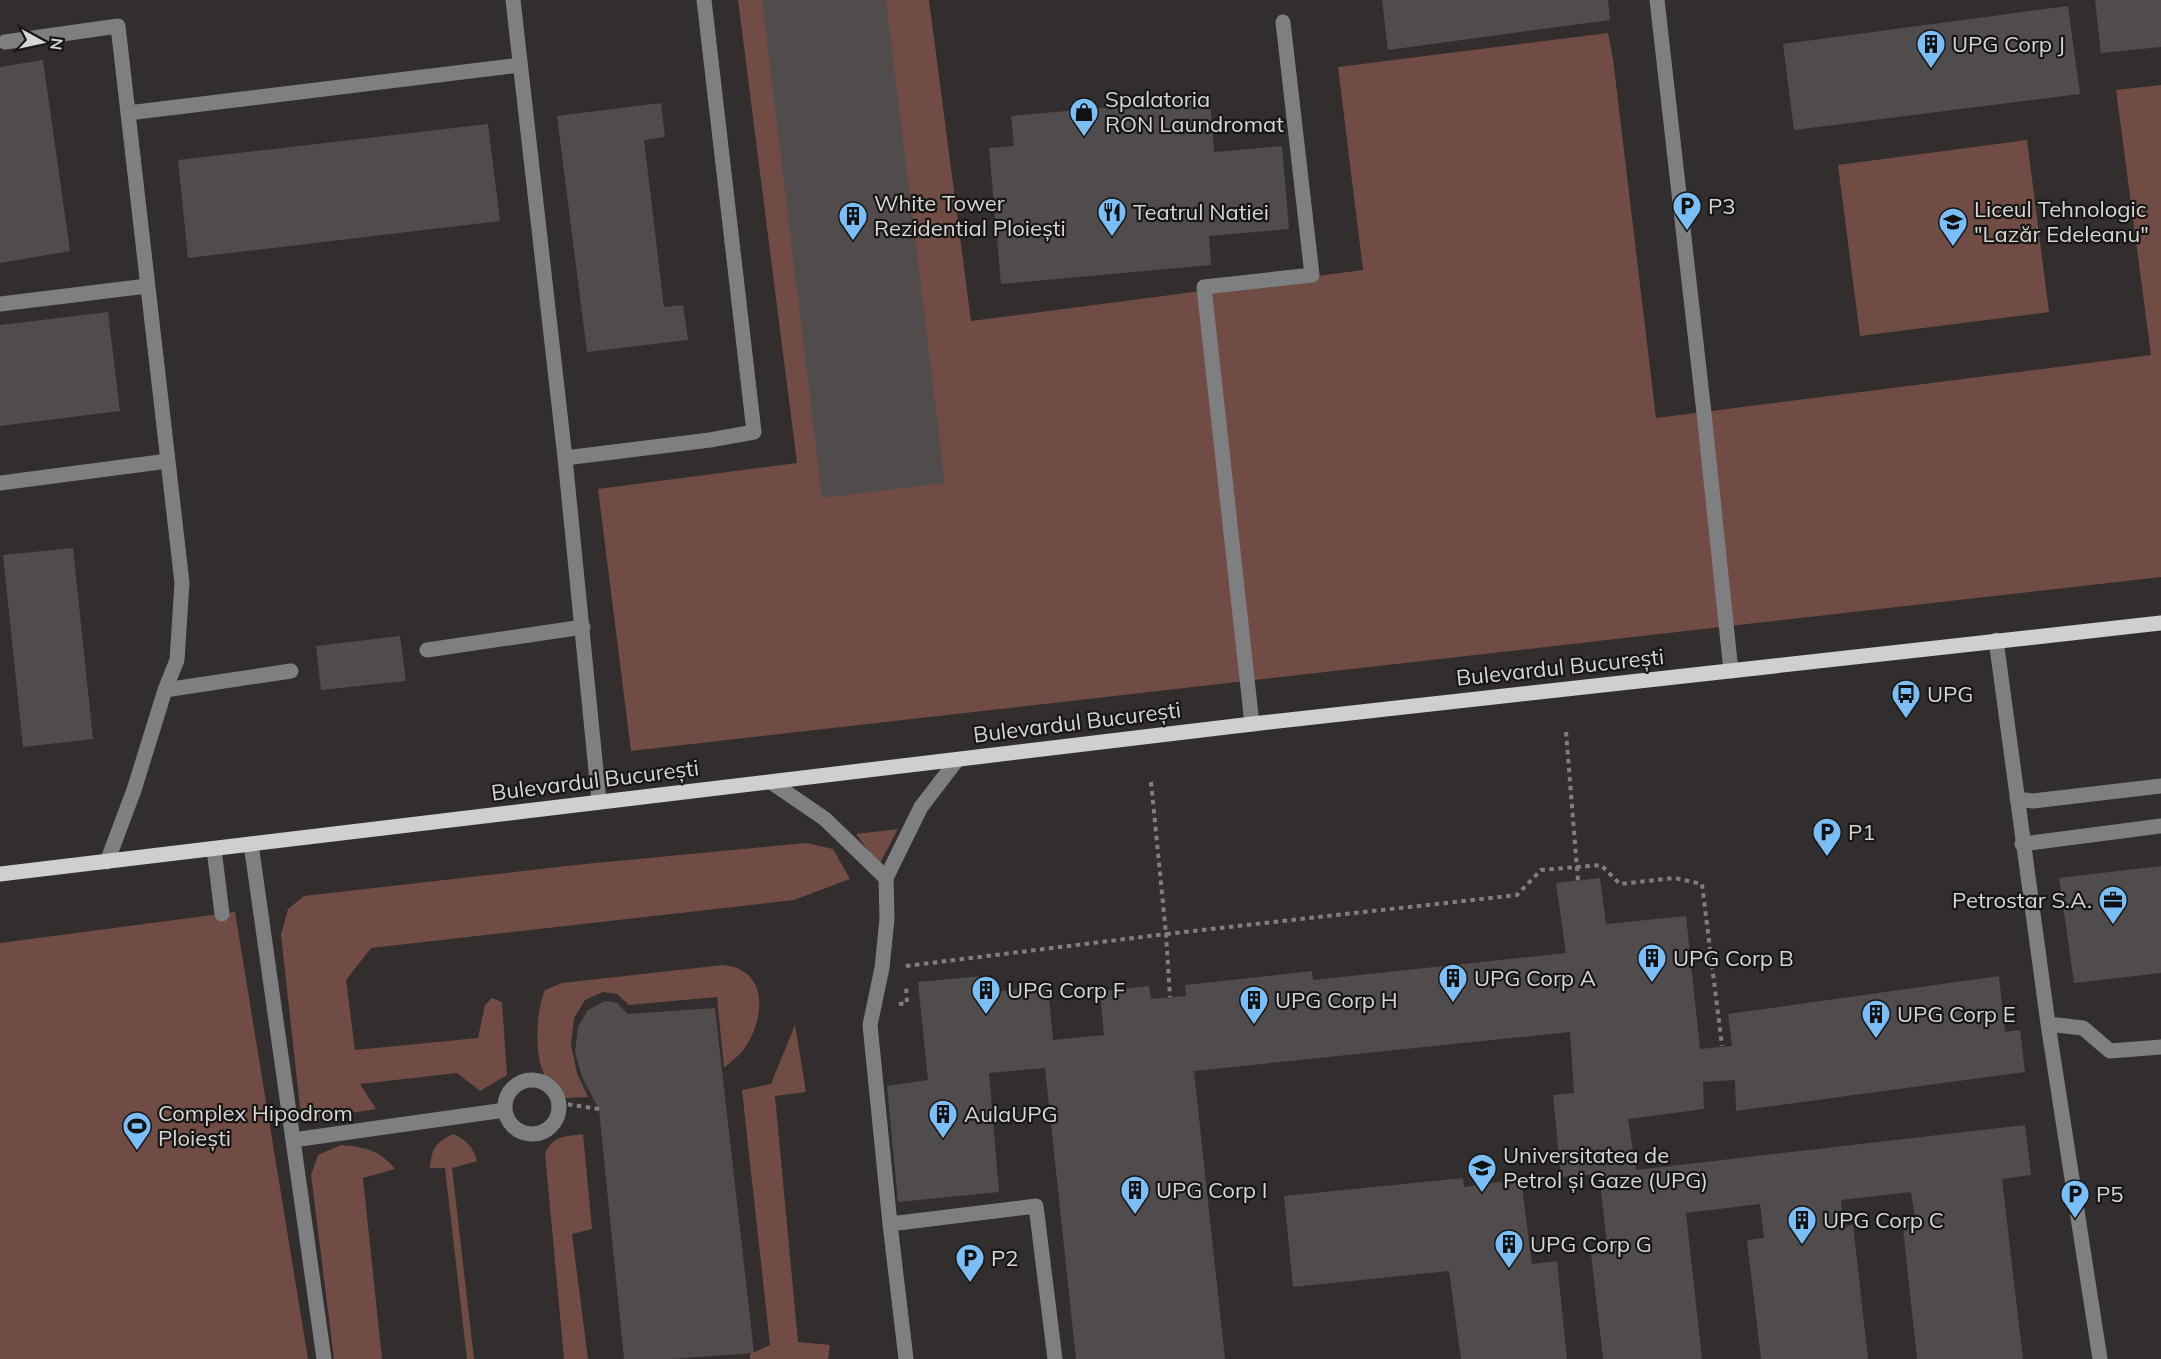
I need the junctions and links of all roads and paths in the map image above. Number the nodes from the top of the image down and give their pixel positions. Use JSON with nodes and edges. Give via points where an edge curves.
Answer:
{"nodes":[{"id":1,"x":513,"y":0,"type":"edge"},
{"id":2,"x":704,"y":0,"type":"edge"},
{"id":3,"x":1657,"y":0,"type":"edge"},
{"id":4,"x":1283,"y":22,"type":"dead end"},
{"id":5,"x":5,"y":42,"type":"dead end"},
{"id":6,"x":520,"y":64,"type":"junction"},
{"id":7,"x":128,"y":113,"type":"junction"},
{"id":8,"x":147,"y":286,"type":"junction"},
{"id":9,"x":0,"y":303,"type":"edge"},
{"id":10,"x":565,"y":458,"type":"junction"},
{"id":11,"x":168,"y":462,"type":"junction"},
{"id":12,"x":0,"y":483,"type":"edge"},
{"id":13,"x":2161,"y":623,"type":"edge"},
{"id":14,"x":583,"y":627,"type":"junction"},
{"id":15,"x":1996,"y":640,"type":"junction"},
{"id":16,"x":427,"y":650,"type":"dead end"},
{"id":17,"x":291,"y":671,"type":"dead end"},
{"id":18,"x":1731,"y":671,"type":"junction"},
{"id":19,"x":165,"y":690,"type":"junction"},
{"id":20,"x":1252,"y":724,"type":"junction"},
{"id":21,"x":1566,"y":732,"type":"dead end"},
{"id":22,"x":957,"y":760,"type":"junction"},
{"id":23,"x":771,"y":782,"type":"junction"},
{"id":24,"x":1151,"y":782,"type":"dead end"},
{"id":25,"x":2161,"y":786,"type":"edge"},
{"id":26,"x":2017,"y":800,"type":"junction"},
{"id":27,"x":599,"y":801,"type":"junction"},
{"id":28,"x":2161,"y":826,"type":"edge"},
{"id":29,"x":251,"y":844,"type":"junction"},
{"id":30,"x":2022,"y":844,"type":"junction"},
{"id":31,"x":214,"y":849,"type":"junction"},
{"id":32,"x":107,"y":862,"type":"junction"},
{"id":33,"x":1576,"y":866,"type":"junction"},
{"id":34,"x":0,"y":874,"type":"edge"},
{"id":35,"x":886,"y":878,"type":"junction"},
{"id":36,"x":1578,"y":881,"type":"dead end"},
{"id":37,"x":222,"y":914,"type":"dead end"},
{"id":38,"x":1166,"y":934,"type":"junction"},
{"id":39,"x":905,"y":975,"type":"dead end"},
{"id":40,"x":906,"y":984,"type":"dead end"},
{"id":41,"x":1170,"y":997,"type":"dead end"},
{"id":42,"x":874,"y":1006,"type":"junction"},
{"id":43,"x":2048,"y":1024,"type":"junction"},
{"id":44,"x":1722,"y":1046,"type":"dead end"},
{"id":45,"x":2161,"y":1047,"type":"edge"},
{"id":46,"x":559,"y":1103,"type":"junction"},
{"id":47,"x":599,"y":1109,"type":"dead end"},
{"id":48,"x":506,"y":1110,"type":"junction"},
{"id":49,"x":293,"y":1140,"type":"junction"},
{"id":50,"x":890,"y":1224,"type":"junction"},
{"id":51,"x":324,"y":1359,"type":"edge"},
{"id":52,"x":906,"y":1359,"type":"edge"},
{"id":53,"x":1055,"y":1359,"type":"edge"},
{"id":54,"x":2100,"y":1359,"type":"edge"}],
"edges":[{"from":1,"to":6,"type":"street"},
{"from":2,"to":10,"type":"street","via":[[754,432]]},
{"from":3,"to":18,"type":"street"},
{"from":4,"to":20,"type":"street","via":[[1312,275],[1204,287]]},
{"from":5,"to":7,"type":"street","via":[[118,26]]},
{"from":6,"to":7,"type":"street"},
{"from":6,"to":10,"type":"street"},
{"from":7,"to":8,"type":"street"},
{"from":8,"to":9,"type":"street"},
{"from":8,"to":11,"type":"street"},
{"from":10,"to":14,"type":"street"},
{"from":11,"to":12,"type":"street"},
{"from":11,"to":19,"type":"street","via":[[182,583],[177,660]]},
{"from":13,"to":15,"type":"main road","name":"Bulevardul București"},
{"from":14,"to":16,"type":"street"},
{"from":14,"to":27,"type":"street"},
{"from":15,"to":18,"type":"main road","name":"Bulevardul București"},
{"from":15,"to":26,"type":"street"},
{"from":17,"to":19,"type":"street"},
{"from":18,"to":20,"type":"main road","name":"Bulevardul București"},
{"from":19,"to":32,"type":"street"},
{"from":20,"to":22,"type":"main road","name":"Bulevardul București"},
{"from":21,"to":33,"type":"path"},
{"from":22,"to":23,"type":"main road","name":"Bulevardul București"},
{"from":22,"to":35,"type":"street","via":[[921,807]]},
{"from":23,"to":27,"type":"main road","name":"Bulevardul București"},
{"from":23,"to":35,"type":"street","via":[[825,819]]},
{"from":24,"to":38,"type":"path"},
{"from":25,"to":26,"type":"street"},
{"from":26,"to":30,"type":"street"},
{"from":27,"to":29,"type":"main road","name":"Bulevardul București"},
{"from":28,"to":30,"type":"street"},
{"from":29,"to":31,"type":"main road","name":"Bulevardul București"},
{"from":29,"to":49,"type":"street"},
{"from":30,"to":43,"type":"street"},
{"from":31,"to":32,"type":"main road","name":"Bulevardul București"},
{"from":31,"to":37,"type":"street"},
{"from":32,"to":34,"type":"main road","name":"Bulevardul București"},
{"from":33,"to":36,"type":"path"},
{"from":33,"to":38,"type":"path","via":[[1541,870],[1517,895]]},
{"from":33,"to":44,"type":"path","via":[[1602,865],[1620,884],[1675,878],[1702,884]]},
{"from":35,"to":42,"type":"street","via":[[887,918]]},
{"from":38,"to":39,"type":"path","via":[[904,966]]},
{"from":38,"to":41,"type":"path"},
{"from":40,"to":42,"type":"path","via":[[907,1003]]},
{"from":42,"to":50,"type":"street","via":[[870,1025]]},
{"from":43,"to":45,"type":"street","via":[[2083,1028],[2110,1052]]},
{"from":43,"to":54,"type":"street"},
{"from":46,"to":47,"type":"path"},
{"from":46,"to":48,"type":"street","via":[[550,1086],[532,1079],[517,1084],[508,1095]]},
{"from":46,"to":48,"type":"street","via":[[552,1126],[540,1133],[516,1129]]},
{"from":48,"to":49,"type":"street"},
{"from":49,"to":51,"type":"street"},
{"from":50,"to":52,"type":"street"},
{"from":50,"to":53,"type":"street","via":[[1036,1206]]}]}
